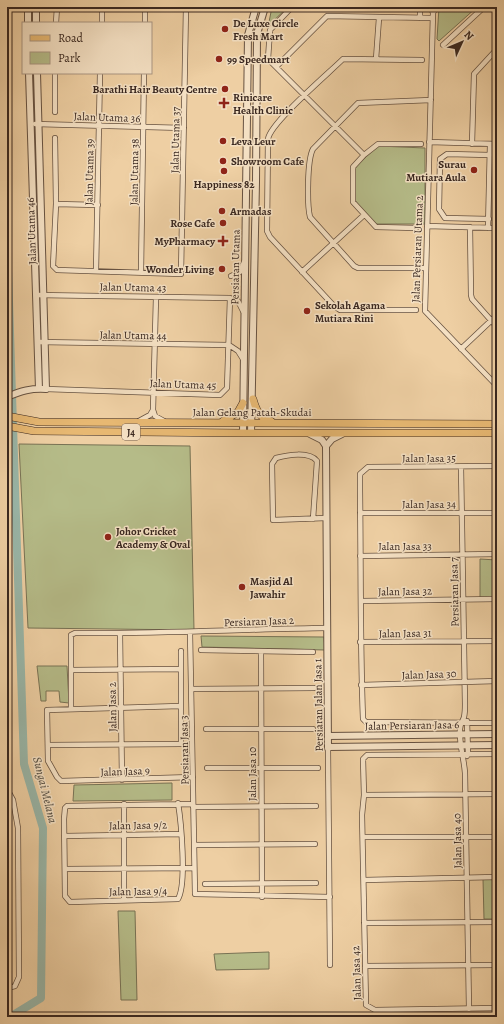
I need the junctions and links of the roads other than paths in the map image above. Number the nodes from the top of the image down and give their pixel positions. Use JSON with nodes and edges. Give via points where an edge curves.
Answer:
{"nodes":[{"id":1,"x":28,"y":7,"type":"edge"},
{"id":2,"x":36,"y":7,"type":"edge"},
{"id":3,"x":57,"y":7,"type":"edge"},
{"id":4,"x":102,"y":7,"type":"edge"},
{"id":5,"x":145,"y":7,"type":"edge"},
{"id":6,"x":186,"y":7,"type":"edge"},
{"id":7,"x":256,"y":7,"type":"edge"},
{"id":8,"x":265,"y":7,"type":"edge"},
{"id":9,"x":292,"y":7,"type":"edge"},
{"id":10,"x":420,"y":7,"type":"edge"},
{"id":11,"x":431,"y":7,"type":"edge"},
{"id":12,"x":436,"y":7,"type":"edge"},
{"id":13,"x":484,"y":7,"type":"edge"},
{"id":14,"x":433,"y":15,"type":"junction"},
{"id":15,"x":379,"y":18,"type":"junction"},
{"id":16,"x":420,"y":18,"type":"junction"},
{"id":17,"x":28,"y":22,"type":"edge"},
{"id":18,"x":36,"y":22,"type":"edge"},
{"id":19,"x":56,"y":22,"type":"edge"},
{"id":20,"x":102,"y":22,"type":"edge"},
{"id":21,"x":144,"y":22,"type":"edge"},
{"id":22,"x":443,"y":45,"type":"dead end"},
{"id":23,"x":497,"y":49,"type":"edge"},
{"id":24,"x":376,"y":60,"type":"junction"},
{"id":25,"x":422,"y":60,"type":"dead end"},
{"id":26,"x":276,"y":66,"type":"junction"},
{"id":27,"x":29,"y":74,"type":"edge"},
{"id":28,"x":37,"y":74,"type":"edge"},
{"id":29,"x":55,"y":74,"type":"edge"},
{"id":30,"x":100,"y":74,"type":"edge"},
{"id":31,"x":144,"y":74,"type":"edge"},
{"id":32,"x":305,"y":95,"type":"junction"},
{"id":33,"x":431,"y":100,"type":"junction"},
{"id":34,"x":54,"y":112,"type":"dead end"},
{"id":35,"x":30,"y":124,"type":"junction"},
{"id":36,"x":38,"y":124,"type":"junction"},
{"id":37,"x":335,"y":125,"type":"junction"},
{"id":38,"x":99,"y":126,"type":"junction"},
{"id":39,"x":143,"y":127,"type":"junction"},
{"id":40,"x":184,"y":128,"type":"junction"},
{"id":41,"x":55,"y":138,"type":"dead end"},
{"id":42,"x":429,"y":142,"type":"junction"},
{"id":43,"x":421,"y":144,"type":"dead end"},
{"id":44,"x":472,"y":144,"type":"junction"},
{"id":45,"x":490,"y":144,"type":"junction"},
{"id":46,"x":497,"y":144,"type":"edge"},
{"id":47,"x":364,"y":155,"type":"junction"},
{"id":48,"x":490,"y":155,"type":"junction"},
{"id":49,"x":56,"y":204,"type":"junction"},
{"id":50,"x":98,"y":205,"type":"junction"},
{"id":51,"x":364,"y":215,"type":"junction"},
{"id":52,"x":489,"y":219,"type":"junction"},
{"id":53,"x":427,"y":226,"type":"junction"},
{"id":54,"x":470,"y":227,"type":"junction"},
{"id":55,"x":416,"y":228,"type":"dead end"},
{"id":56,"x":488,"y":228,"type":"junction"},
{"id":57,"x":497,"y":228,"type":"edge"},
{"id":58,"x":333,"y":243,"type":"junction"},
{"id":59,"x":245,"y":260,"type":"junction"},
{"id":60,"x":426,"y":268,"type":"junction"},
{"id":61,"x":96,"y":271,"type":"junction"},
{"id":62,"x":141,"y":272,"type":"junction"},
{"id":63,"x":302,"y":272,"type":"junction"},
{"id":64,"x":231,"y":276,"type":"dead end"},
{"id":65,"x":36,"y":295,"type":"junction"},
{"id":66,"x":43,"y":296,"type":"junction"},
{"id":67,"x":156,"y":297,"type":"junction"},
{"id":68,"x":230,"y":298,"type":"junction"},
{"id":69,"x":416,"y":310,"type":"dead end"},
{"id":70,"x":244,"y":314,"type":"junction"},
{"id":71,"x":497,"y":315,"type":"edge"},
{"id":72,"x":491,"y":321,"type":"junction"},
{"id":73,"x":497,"y":327,"type":"edge"},
{"id":74,"x":41,"y":342,"type":"junction"},
{"id":75,"x":154,"y":344,"type":"junction"},
{"id":76,"x":228,"y":345,"type":"junction"},
{"id":77,"x":461,"y":349,"type":"junction"},
{"id":78,"x":244,"y":363,"type":"junction"},
{"id":79,"x":497,"y":386,"type":"edge"},
{"id":80,"x":43,"y":389,"type":"junction"},
{"id":81,"x":153,"y":392,"type":"junction"},
{"id":82,"x":7,"y":397,"type":"edge"},
{"id":83,"x":252,"y":399,"type":"junction"},
{"id":84,"x":243,"y":403,"type":"junction"},
{"id":85,"x":153,"y":410,"type":"junction"},
{"id":86,"x":7,"y":416,"type":"edge"},
{"id":87,"x":137,"y":422,"type":"junction"},
{"id":88,"x":168,"y":422,"type":"junction"},
{"id":89,"x":221,"y":422,"type":"junction"},
{"id":90,"x":243,"y":422,"type":"junction"},
{"id":91,"x":252,"y":423,"type":"junction"},
{"id":92,"x":278,"y":423,"type":"junction"},
{"id":93,"x":497,"y":424,"type":"edge"},
{"id":94,"x":8,"y":426,"type":"edge"},
{"id":95,"x":307,"y":432,"type":"junction"},
{"id":96,"x":243,"y":433,"type":"junction"},
{"id":97,"x":251,"y":433,"type":"junction"},
{"id":98,"x":346,"y":433,"type":"junction"},
{"id":99,"x":497,"y":433,"type":"edge"},
{"id":100,"x":326,"y":446,"type":"junction"},
{"id":101,"x":497,"y":466,"type":"edge"},
{"id":102,"x":461,"y":467,"type":"junction"},
{"id":103,"x":360,"y":513,"type":"junction"},
{"id":104,"x":497,"y":513,"type":"edge"},
{"id":105,"x":463,"y":514,"type":"junction"},
{"id":106,"x":326,"y":518,"type":"junction"},
{"id":107,"x":313,"y":519,"type":"junction"},
{"id":108,"x":497,"y":554,"type":"edge"},
{"id":109,"x":463,"y":555,"type":"junction"},
{"id":110,"x":360,"y":556,"type":"junction"},
{"id":111,"x":464,"y":599,"type":"junction"},
{"id":112,"x":497,"y":599,"type":"edge"},
{"id":113,"x":362,"y":601,"type":"junction"},
{"id":114,"x":327,"y":628,"type":"junction"},
{"id":115,"x":190,"y":632,"type":"junction"},
{"id":116,"x":120,"y":634,"type":"junction"},
{"id":117,"x":464,"y":641,"type":"junction"},
{"id":118,"x":497,"y":641,"type":"edge"},
{"id":119,"x":360,"y":642,"type":"junction"},
{"id":120,"x":201,"y":650,"type":"dead end"},
{"id":121,"x":180,"y":651,"type":"dead end"},
{"id":122,"x":261,"y":652,"type":"junction"},
{"id":123,"x":312,"y":652,"type":"dead end"},
{"id":124,"x":180,"y":669,"type":"junction"},
{"id":125,"x":71,"y":670,"type":"junction"},
{"id":126,"x":120,"y":670,"type":"junction"},
{"id":127,"x":465,"y":681,"type":"junction"},
{"id":128,"x":497,"y":681,"type":"edge"},
{"id":129,"x":361,"y":685,"type":"junction"},
{"id":130,"x":314,"y":688,"type":"dead end"},
{"id":131,"x":260,"y":689,"type":"junction"},
{"id":132,"x":191,"y":690,"type":"junction"},
{"id":133,"x":180,"y":706,"type":"junction"},
{"id":134,"x":71,"y":708,"type":"junction"},
{"id":135,"x":121,"y":708,"type":"junction"},
{"id":136,"x":464,"y":718,"type":"junction"},
{"id":137,"x":461,"y":723,"type":"junction"},
{"id":138,"x":468,"y":723,"type":"junction"},
{"id":139,"x":497,"y":723,"type":"edge"},
{"id":140,"x":313,"y":728,"type":"dead end"},
{"id":141,"x":206,"y":729,"type":"dead end"},
{"id":142,"x":261,"y":729,"type":"junction"},
{"id":143,"x":497,"y":734,"type":"edge"},
{"id":144,"x":460,"y":735,"type":"junction"},
{"id":145,"x":468,"y":735,"type":"junction"},
{"id":146,"x":328,"y":736,"type":"junction"},
{"id":147,"x":122,"y":744,"type":"junction"},
{"id":148,"x":497,"y":744,"type":"edge"},
{"id":149,"x":48,"y":745,"type":"junction"},
{"id":150,"x":460,"y":745,"type":"junction"},
{"id":151,"x":468,"y":745,"type":"junction"},
{"id":152,"x":328,"y":748,"type":"junction"},
{"id":153,"x":461,"y":754,"type":"junction"},
{"id":154,"x":468,"y":754,"type":"junction"},
{"id":155,"x":497,"y":754,"type":"edge"},
{"id":156,"x":464,"y":759,"type":"junction"},
{"id":157,"x":207,"y":768,"type":"dead end"},
{"id":158,"x":261,"y":768,"type":"junction"},
{"id":159,"x":318,"y":768,"type":"dead end"},
{"id":160,"x":193,"y":777,"type":"junction"},
{"id":161,"x":122,"y":780,"type":"junction"},
{"id":162,"x":7,"y":789,"type":"edge"},
{"id":163,"x":497,"y":794,"type":"edge"},
{"id":164,"x":364,"y":795,"type":"junction"},
{"id":165,"x":466,"y":795,"type":"junction"},
{"id":166,"x":7,"y":800,"type":"edge"},
{"id":167,"x":13,"y":800,"type":"junction"},
{"id":168,"x":178,"y":803,"type":"junction"},
{"id":169,"x":124,"y":804,"type":"junction"},
{"id":170,"x":193,"y":806,"type":"junction"},
{"id":171,"x":261,"y":806,"type":"junction"},
{"id":172,"x":316,"y":806,"type":"dead end"},
{"id":173,"x":181,"y":834,"type":"junction"},
{"id":174,"x":123,"y":835,"type":"junction"},
{"id":175,"x":64,"y":836,"type":"junction"},
{"id":176,"x":363,"y":837,"type":"junction"},
{"id":177,"x":467,"y":837,"type":"junction"},
{"id":178,"x":497,"y":837,"type":"edge"},
{"id":179,"x":262,"y":844,"type":"junction"},
{"id":180,"x":315,"y":844,"type":"dead end"},
{"id":181,"x":194,"y":845,"type":"junction"},
{"id":182,"x":124,"y":868,"type":"junction"},
{"id":183,"x":182,"y":868,"type":"junction"},
{"id":184,"x":194,"y":868,"type":"junction"},
{"id":185,"x":65,"y":869,"type":"junction"},
{"id":186,"x":497,"y":877,"type":"edge"},
{"id":187,"x":467,"y":878,"type":"junction"},
{"id":188,"x":364,"y":880,"type":"junction"},
{"id":189,"x":262,"y":883,"type":"junction"},
{"id":190,"x":316,"y":883,"type":"dead end"},
{"id":191,"x":205,"y":884,"type":"dead end"},
{"id":192,"x":262,"y":897,"type":"junction"},
{"id":193,"x":330,"y":897,"type":"junction"},
{"id":194,"x":124,"y":900,"type":"junction"},
{"id":195,"x":364,"y":922,"type":"junction"},
{"id":196,"x":468,"y":922,"type":"junction"},
{"id":197,"x":497,"y":922,"type":"edge"},
{"id":198,"x":330,"y":965,"type":"dead end"},
{"id":199,"x":469,"y":965,"type":"junction"},
{"id":200,"x":497,"y":965,"type":"edge"},
{"id":201,"x":365,"y":966,"type":"junction"},
{"id":202,"x":7,"y":988,"type":"edge"},
{"id":203,"x":497,"y":1008,"type":"edge"},
{"id":204,"x":469,"y":1009,"type":"junction"}],
"edges":[{"from":1,"to":17,"type":"street"},
{"from":2,"to":18,"type":"street"},
{"from":3,"to":19,"type":"street"},
{"from":4,"to":20,"type":"street"},
{"from":5,"to":21,"type":"street"},
{"from":6,"to":40,"type":"street","name":"Jalan Utama 37"},
{"from":7,"to":59,"type":"street","name":"Persiaran Utama","via":[[248,35]]},
{"from":8,"to":83,"type":"street","name":"Persiaran Utama","via":[[257,34]]},
{"from":9,"to":26,"type":"street","via":[[270,30],[268,59]]},
{"from":10,"to":16,"type":"street"},
{"from":11,"to":14,"type":"street","name":"Jalan Persiaran Utama 2"},
{"from":12,"to":14,"type":"street","name":"Jalan Persiaran Utama 2"},
{"from":13,"to":22,"type":"street"},
{"from":14,"to":16,"type":"street"},
{"from":14,"to":33,"type":"street","name":"Jalan Persiaran Utama 2"},
{"from":15,"to":16,"type":"street"},
{"from":15,"to":24,"type":"street"},
{"from":15,"to":26,"type":"street","via":[[324,18]]},
{"from":23,"to":44,"type":"street","via":[[474,74]]},
{"from":24,"to":25,"type":"street"},
{"from":24,"to":32,"type":"street","via":[[343,59]]},
{"from":26,"to":32,"type":"street"},
{"from":27,"to":35,"type":"street","name":"Jalan Utama 46"},
{"from":28,"to":36,"type":"street","name":"Jalan Utama 46"},
{"from":29,"to":34,"type":"street"},
{"from":30,"to":38,"type":"street","name":"Jalan Utama 39"},
{"from":31,"to":39,"type":"street","name":"Jalan Utama 38"},
{"from":32,"to":37,"type":"street"},
{"from":32,"to":63,"type":"street","via":[[274,126],[268,139],[267,231]]},
{"from":33,"to":37,"type":"street","via":[[358,103]]},
{"from":33,"to":42,"type":"street","name":"Jalan Persiaran Utama 2"},
{"from":35,"to":36,"type":"street","name":"Jalan Utama 36"},
{"from":35,"to":65,"type":"street","name":"Jalan Utama 46"},
{"from":36,"to":38,"type":"street","name":"Jalan Utama 36"},
{"from":36,"to":66,"type":"street","name":"Jalan Utama 46"},
{"from":37,"to":47,"type":"street"},
{"from":37,"to":58,"type":"street","via":[[310,153],[308,211],[310,217]]},
{"from":38,"to":39,"type":"street","name":"Jalan Utama 36"},
{"from":38,"to":50,"type":"street","name":"Jalan Utama 39"},
{"from":39,"to":40,"type":"street","name":"Jalan Utama 36"},
{"from":39,"to":62,"type":"street","name":"Jalan Utama 38"},
{"from":40,"to":62,"type":"street","name":"Jalan Utama 37","via":[[181,274]]},
{"from":41,"to":49,"type":"street"},
{"from":42,"to":44,"type":"street"},
{"from":42,"to":53,"type":"street","name":"Jalan Persiaran Utama 2"},
{"from":43,"to":47,"type":"street","via":[[378,144]]},
{"from":44,"to":45,"type":"street"},
{"from":45,"to":46,"type":"street"},
{"from":45,"to":48,"type":"street"},
{"from":47,"to":51,"type":"street","via":[[353,166],[352,200]]},
{"from":48,"to":52,"type":"street"},
{"from":48,"to":52,"type":"street","via":[[447,154],[440,159],[439,209],[445,218]]},
{"from":49,"to":50,"type":"street"},
{"from":49,"to":61,"type":"street","via":[[53,266],[57,270]]},
{"from":50,"to":61,"type":"street","name":"Jalan Utama 39"},
{"from":51,"to":55,"type":"street","via":[[376,227]]},
{"from":51,"to":58,"type":"street"},
{"from":52,"to":56,"type":"street"},
{"from":53,"to":54,"type":"street"},
{"from":53,"to":60,"type":"street","name":"Jalan Persiaran Utama 2"},
{"from":54,"to":56,"type":"street"},
{"from":54,"to":72,"type":"street","via":[[470,294]]},
{"from":56,"to":57,"type":"street"},
{"from":58,"to":60,"type":"street","via":[[358,268]]},
{"from":58,"to":63,"type":"street"},
{"from":59,"to":64,"type":"street","via":[[240,272]]},
{"from":59,"to":70,"type":"street","name":"Persiaran Utama"},
{"from":60,"to":77,"type":"street","name":"Jalan Persiaran Utama 2","via":[[425,310]]},
{"from":61,"to":62,"type":"street"},
{"from":63,"to":69,"type":"street","via":[[340,310]]},
{"from":65,"to":66,"type":"street","name":"Jalan Utama 43"},
{"from":65,"to":74,"type":"street","name":"Jalan Utama 46"},
{"from":66,"to":67,"type":"street","name":"Jalan Utama 43"},
{"from":66,"to":74,"type":"street","name":"Jalan Utama 46"},
{"from":67,"to":68,"type":"street","name":"Jalan Utama 43"},
{"from":67,"to":75,"type":"street"},
{"from":68,"to":70,"type":"street","via":[[241,304]]},
{"from":68,"to":76,"type":"street","name":"Jalan Utama 45"},
{"from":70,"to":78,"type":"street","name":"Persiaran Utama"},
{"from":71,"to":72,"type":"street"},
{"from":72,"to":73,"type":"street"},
{"from":72,"to":77,"type":"street"},
{"from":74,"to":75,"type":"street","name":"Jalan Utama 44"},
{"from":74,"to":80,"type":"street","name":"Jalan Utama 46"},
{"from":75,"to":76,"type":"street","name":"Jalan Utama 44"},
{"from":75,"to":81,"type":"street"},
{"from":76,"to":78,"type":"street","via":[[238,351]]},
{"from":76,"to":81,"type":"street","name":"Jalan Utama 45","via":[[227,388],[220,395]]},
{"from":77,"to":79,"type":"street","name":"Jalan Persiaran Utama 2"},
{"from":78,"to":84,"type":"street","name":"Persiaran Utama"},
{"from":80,"to":81,"type":"street","name":"Jalan Utama 45"},
{"from":80,"to":82,"type":"street","via":[[23,390]]},
{"from":81,"to":85,"type":"street"},
{"from":83,"to":91,"type":"street","name":"Persiaran Utama"},
{"from":83,"to":92,"type":"main road","via":[[262,417]]},
{"from":84,"to":89,"type":"main road","via":[[238,412]]},
{"from":84,"to":90,"type":"street","name":"Persiaran Utama"},
{"from":85,"to":87,"type":"street","via":[[150,415]]},
{"from":85,"to":88,"type":"street","via":[[155,416]]},
{"from":86,"to":87,"type":"main road","name":"Jalan Gelang Patah-Skudai","number":"J4","via":[[38,422]]},
{"from":87,"to":88,"type":"main road","name":"Jalan Gelang Patah-Skudai","number":"J4"},
{"from":88,"to":89,"type":"main road","name":"Jalan Gelang Patah-Skudai","number":"J4"},
{"from":89,"to":90,"type":"main road","name":"Jalan Gelang Patah-Skudai","number":"J4"},
{"from":90,"to":91,"type":"main road","name":"Jalan Gelang Patah-Skudai","number":"J4"},
{"from":90,"to":96,"type":"street","name":"Persiaran Utama"},
{"from":91,"to":92,"type":"main road","name":"Jalan Gelang Patah-Skudai","number":"J4"},
{"from":91,"to":97,"type":"street","name":"Persiaran Utama"},
{"from":92,"to":93,"type":"main road","name":"Jalan Gelang Patah-Skudai","number":"J4"},
{"from":94,"to":96,"type":"main road","name":"Jalan Gelang Patah-Skudai","number":"J4","via":[[34,431]]},
{"from":95,"to":97,"type":"main road","name":"Jalan Gelang Patah-Skudai","number":"J4"},
{"from":95,"to":98,"type":"main road","name":"Jalan Gelang Patah-Skudai","number":"J4"},
{"from":95,"to":100,"type":"street","via":[[322,440]]},
{"from":96,"to":97,"type":"main road","name":"Jalan Gelang Patah-Skudai","number":"J4"},
{"from":98,"to":99,"type":"main road","name":"Jalan Gelang Patah-Skudai","number":"J4"},
{"from":98,"to":100,"type":"street","via":[[332,439]]},
{"from":100,"to":106,"type":"street","name":"Persiaran Jalan Jasa 1"},
{"from":101,"to":102,"type":"street","name":"Jalan Jasa 35"},
{"from":102,"to":103,"type":"street","name":"Jalan Jasa 35","via":[[368,467],[360,474]]},
{"from":102,"to":105,"type":"street","name":"Persiaran Jasa 7"},
{"from":103,"to":105,"type":"street","name":"Jalan Jasa 34"},
{"from":103,"to":110,"type":"street"},
{"from":104,"to":105,"type":"street","name":"Jalan Jasa 34"},
{"from":105,"to":109,"type":"street","name":"Persiaran Jasa 7"},
{"from":106,"to":107,"type":"street"},
{"from":106,"to":114,"type":"street","name":"Persiaran Jalan Jasa 1"},
{"from":107,"to":107,"type":"street","via":[[317,460],[310,455],[285,455],[276,458],[272,464],[273,520]]},
{"from":108,"to":109,"type":"street","name":"Jalan Jasa 33"},
{"from":109,"to":110,"type":"street","name":"Jalan Jasa 33"},
{"from":109,"to":111,"type":"street","name":"Persiaran Jasa 7"},
{"from":110,"to":113,"type":"street"},
{"from":111,"to":112,"type":"street","name":"Jalan Jasa 32"},
{"from":111,"to":113,"type":"street","name":"Jalan Jasa 32"},
{"from":111,"to":117,"type":"street","name":"Persiaran Jasa 7"},
{"from":113,"to":119,"type":"street"},
{"from":114,"to":115,"type":"street","name":"Persiaran Jasa 2"},
{"from":114,"to":146,"type":"street","name":"Persiaran Jalan Jasa 1"},
{"from":115,"to":116,"type":"street","name":"Persiaran Jasa 2"},
{"from":115,"to":132,"type":"street","name":"Persiaran Jasa 3"},
{"from":116,"to":125,"type":"street","name":"Persiaran Jasa 2","via":[[72,634]]},
{"from":116,"to":126,"type":"street","name":"Jalan Jasa 2"},
{"from":117,"to":118,"type":"street","name":"Jalan Jasa 31"},
{"from":117,"to":119,"type":"street","name":"Jalan Jasa 31"},
{"from":117,"to":127,"type":"street","name":"Persiaran Jasa 7"},
{"from":119,"to":129,"type":"street"},
{"from":120,"to":122,"type":"street"},
{"from":121,"to":124,"type":"street"},
{"from":122,"to":123,"type":"street"},
{"from":122,"to":131,"type":"street","name":"Jalan Jasa 10"},
{"from":124,"to":126,"type":"street"},
{"from":124,"to":133,"type":"street"},
{"from":125,"to":126,"type":"street"},
{"from":125,"to":134,"type":"street"},
{"from":126,"to":135,"type":"street","name":"Jalan Jasa 2"},
{"from":127,"to":128,"type":"street","name":"Jalan Jasa 30"},
{"from":127,"to":129,"type":"street","name":"Jalan Jasa 30"},
{"from":127,"to":136,"type":"street","name":"Persiaran Jasa 7"},
{"from":129,"to":137,"type":"street","via":[[363,719],[366,722]]},
{"from":130,"to":131,"type":"street"},
{"from":131,"to":132,"type":"street"},
{"from":131,"to":142,"type":"street","name":"Jalan Jasa 10"},
{"from":132,"to":160,"type":"street","name":"Persiaran Jasa 3"},
{"from":133,"to":135,"type":"street"},
{"from":133,"to":147,"type":"street","via":[[181,744]]},
{"from":134,"to":135,"type":"street"},
{"from":134,"to":149,"type":"street","via":[[47,710]]},
{"from":135,"to":147,"type":"street","name":"Jalan Jasa 2"},
{"from":136,"to":137,"type":"street","name":"Persiaran Jasa 7"},
{"from":136,"to":138,"type":"street"},
{"from":137,"to":138,"type":"street"},
{"from":137,"to":144,"type":"street","name":"Persiaran Jasa 7"},
{"from":138,"to":139,"type":"street"},
{"from":138,"to":145,"type":"street"},
{"from":140,"to":142,"type":"street"},
{"from":141,"to":142,"type":"street"},
{"from":142,"to":158,"type":"street","name":"Jalan Jasa 10"},
{"from":143,"to":145,"type":"street","name":"Jalan Persiaran Jasa 6"},
{"from":144,"to":145,"type":"street","name":"Jalan Persiaran Jasa 6"},
{"from":144,"to":146,"type":"street","name":"Jalan Persiaran Jasa 6"},
{"from":144,"to":150,"type":"street","name":"Jalan Jasa 40"},
{"from":145,"to":151,"type":"street"},
{"from":146,"to":152,"type":"street","name":"Persiaran Jalan Jasa 1"},
{"from":147,"to":149,"type":"street"},
{"from":147,"to":161,"type":"street","name":"Jalan Jasa 2"},
{"from":148,"to":151,"type":"street","name":"Jalan Persiaran Jasa 6"},
{"from":149,"to":161,"type":"street","name":"Jalan Jasa 9","via":[[48,761],[61,782]]},
{"from":150,"to":151,"type":"street","name":"Jalan Persiaran Jasa 6"},
{"from":150,"to":152,"type":"street","name":"Jalan Persiaran Jasa 6"},
{"from":150,"to":153,"type":"street","name":"Jalan Jasa 40"},
{"from":151,"to":154,"type":"street"},
{"from":152,"to":193,"type":"street","name":"Persiaran Jalan Jasa 1"},
{"from":153,"to":154,"type":"street"},
{"from":153,"to":156,"type":"street","name":"Jalan Jasa 40"},
{"from":153,"to":164,"type":"street","name":"Jalan Jasa 42","via":[[370,754],[363,759]]},
{"from":154,"to":155,"type":"street"},
{"from":154,"to":156,"type":"street"},
{"from":156,"to":165,"type":"street","name":"Jalan Jasa 40"},
{"from":157,"to":158,"type":"street"},
{"from":158,"to":159,"type":"street"},
{"from":158,"to":171,"type":"street","name":"Jalan Jasa 10"},
{"from":160,"to":161,"type":"street","name":"Jalan Jasa 9"},
{"from":160,"to":170,"type":"street","name":"Persiaran Jasa 3"},
{"from":162,"to":167,"type":"street"},
{"from":163,"to":165,"type":"street"},
{"from":164,"to":165,"type":"street"},
{"from":164,"to":176,"type":"street","name":"Jalan Jasa 42"},
{"from":165,"to":177,"type":"street","name":"Jalan Jasa 40"},
{"from":166,"to":167,"type":"street"},
{"from":167,"to":202,"type":"street","via":[[18,828],[19,977],[15,986]]},
{"from":168,"to":169,"type":"street"},
{"from":168,"to":170,"type":"street"},
{"from":168,"to":173,"type":"street","name":"Jalan Jasa 9/2"},
{"from":169,"to":174,"type":"street"},
{"from":169,"to":175,"type":"street","via":[[67,806]]},
{"from":170,"to":171,"type":"street"},
{"from":170,"to":181,"type":"street","name":"Persiaran Jasa 3"},
{"from":171,"to":172,"type":"street"},
{"from":171,"to":179,"type":"street","name":"Jalan Jasa 10"},
{"from":173,"to":174,"type":"street","name":"Jalan Jasa 9/2"},
{"from":173,"to":183,"type":"street"},
{"from":174,"to":175,"type":"street","name":"Jalan Jasa 9/2"},
{"from":174,"to":182,"type":"street"},
{"from":175,"to":185,"type":"street"},
{"from":176,"to":177,"type":"street"},
{"from":176,"to":188,"type":"street","name":"Jalan Jasa 42"},
{"from":177,"to":178,"type":"street"},
{"from":177,"to":187,"type":"street","name":"Jalan Jasa 40"},
{"from":179,"to":180,"type":"street"},
{"from":179,"to":181,"type":"street"},
{"from":179,"to":189,"type":"street","name":"Jalan Jasa 10"},
{"from":181,"to":184,"type":"street","name":"Persiaran Jasa 3"},
{"from":182,"to":183,"type":"street"},
{"from":182,"to":185,"type":"street"},
{"from":182,"to":194,"type":"street"},
{"from":183,"to":184,"type":"street"},
{"from":183,"to":194,"type":"street","name":"Jalan Jasa 9/4","via":[[178,899]]},
{"from":184,"to":192,"type":"street","name":"Persiaran Jasa 3","via":[[195,894]]},
{"from":185,"to":194,"type":"street","name":"Jalan Jasa 9/4","via":[[67,899],[70,902]]},
{"from":186,"to":187,"type":"street"},
{"from":187,"to":188,"type":"street"},
{"from":187,"to":196,"type":"street","name":"Jalan Jasa 40"},
{"from":188,"to":195,"type":"street","name":"Jalan Jasa 42"},
{"from":189,"to":190,"type":"street"},
{"from":189,"to":191,"type":"street"},
{"from":189,"to":192,"type":"street","name":"Jalan Jasa 10"},
{"from":192,"to":193,"type":"street"},
{"from":193,"to":198,"type":"street","name":"Persiaran Jalan Jasa 1"},
{"from":195,"to":196,"type":"street"},
{"from":195,"to":201,"type":"street","name":"Jalan Jasa 42"},
{"from":196,"to":197,"type":"street"},
{"from":196,"to":199,"type":"street","name":"Jalan Jasa 40"},
{"from":199,"to":200,"type":"street"},
{"from":199,"to":201,"type":"street"},
{"from":199,"to":204,"type":"street","name":"Jalan Jasa 40"},
{"from":201,"to":204,"type":"street","name":"Jalan Jasa 42","via":[[366,1005],[370,1008]]},
{"from":203,"to":204,"type":"street","name":"Jalan Jasa 42"}]}
